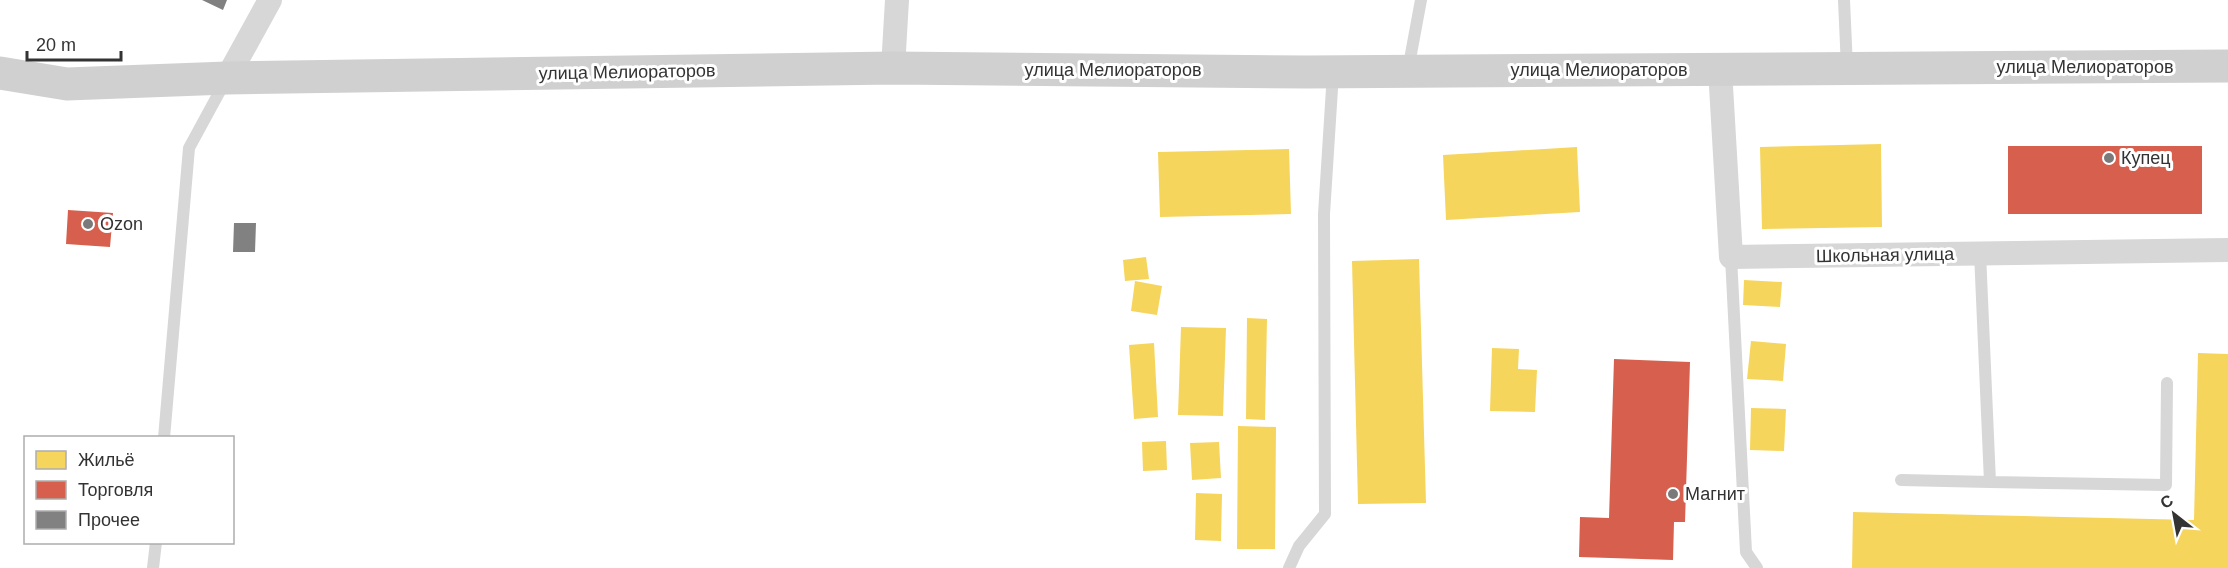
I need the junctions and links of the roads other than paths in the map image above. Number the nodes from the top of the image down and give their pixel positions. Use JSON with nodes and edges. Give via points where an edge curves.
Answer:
{"nodes":[{"id":1,"x":270,"y":0,"type":"edge"},
{"id":2,"x":897,"y":0,"type":"edge"},
{"id":3,"x":1421,"y":0,"type":"edge"},
{"id":4,"x":1844,"y":0,"type":"edge"},
{"id":5,"x":2228,"y":66,"type":"edge"},
{"id":6,"x":893,"y":68,"type":"junction"},
{"id":7,"x":1847,"y":68,"type":"junction"},
{"id":8,"x":1720,"y":69,"type":"junction"},
{"id":9,"x":1333,"y":71,"type":"junction"},
{"id":10,"x":1408,"y":71,"type":"junction"},
{"id":11,"x":0,"y":73,"type":"edge"},
{"id":12,"x":227,"y":78,"type":"junction"},
{"id":13,"x":2228,"y":250,"type":"edge"},
{"id":14,"x":1980,"y":253,"type":"junction"},
{"id":15,"x":1731,"y":257,"type":"junction"},
{"id":16,"x":2167,"y":383,"type":"dead end"},
{"id":17,"x":164,"y":436,"type":"edge"},
{"id":18,"x":1901,"y":480,"type":"dead end"},
{"id":19,"x":1990,"y":482,"type":"junction"},
{"id":20,"x":156,"y":544,"type":"edge"},
{"id":21,"x":153,"y":568,"type":"edge"},
{"id":22,"x":1289,"y":568,"type":"edge"},
{"id":23,"x":1757,"y":568,"type":"edge"}],
"edges":[{"from":1,"to":12,"type":"street"},
{"from":2,"to":6,"type":"street"},
{"from":3,"to":10,"type":"lane"},
{"from":4,"to":7,"type":"lane"},
{"from":5,"to":7,"type":"street","name":"улица Мелиораторов"},
{"from":6,"to":9,"type":"street","name":"улица Мелиораторов"},
{"from":6,"to":12,"type":"street","name":"улица Мелиораторов"},
{"from":7,"to":8,"type":"street","name":"улица Мелиораторов"},
{"from":8,"to":10,"type":"street","name":"улица Мелиораторов"},
{"from":8,"to":15,"type":"street"},
{"from":9,"to":10,"type":"street","name":"улица Мелиораторов"},
{"from":9,"to":22,"type":"lane","via":[[1324,214],[1325,514],[1299,546]]},
{"from":11,"to":12,"type":"street","name":"улица Мелиораторов","via":[[67,84]]},
{"from":12,"to":17,"type":"lane","via":[[189,148]]},
{"from":13,"to":14,"type":"street","name":"Школьная улица"},
{"from":14,"to":15,"type":"street","name":"Школьная улица"},
{"from":14,"to":19,"type":"lane"},
{"from":15,"to":23,"type":"lane","via":[[1746,552]]},
{"from":16,"to":19,"type":"lane","via":[[2166,485]]},
{"from":18,"to":19,"type":"lane"},
{"from":20,"to":21,"type":"lane"}]}
